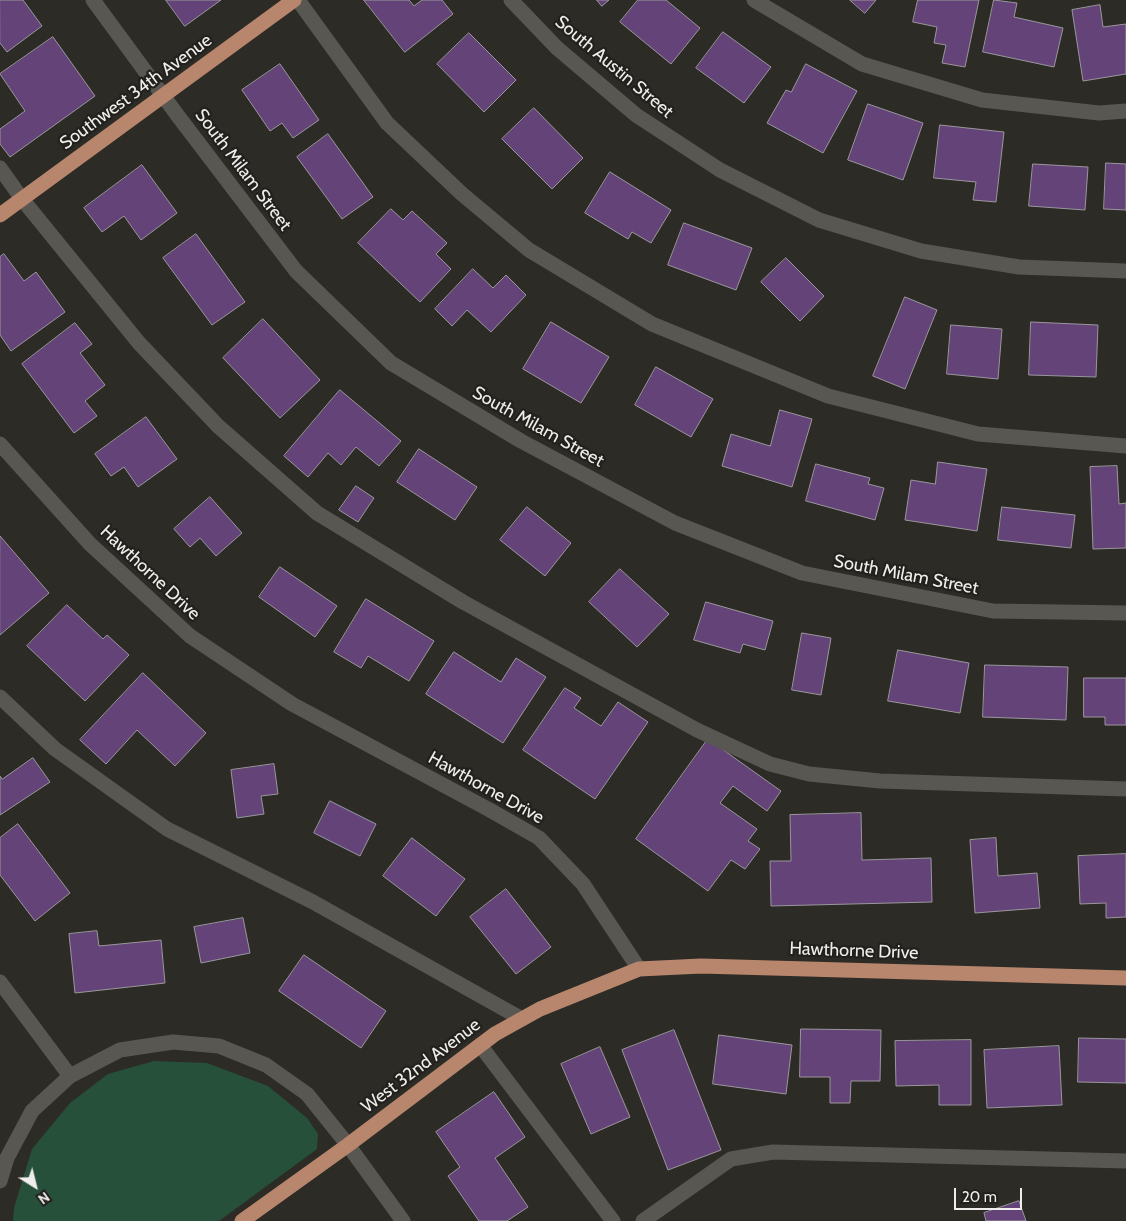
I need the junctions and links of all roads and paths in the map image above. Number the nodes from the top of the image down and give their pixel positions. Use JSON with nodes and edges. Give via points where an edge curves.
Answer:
{"nodes":[{"id":1,"x":93,"y":0,"type":"edge"},
{"id":2,"x":296,"y":0,"type":"edge"},
{"id":3,"x":511,"y":0,"type":"edge"},
{"id":4,"x":754,"y":0,"type":"edge"},
{"id":5,"x":163,"y":96,"type":"junction"},
{"id":6,"x":1126,"y":111,"type":"edge"},
{"id":7,"x":0,"y":168,"type":"edge"},
{"id":8,"x":22,"y":199,"type":"junction"},
{"id":9,"x":0,"y":215,"type":"edge"},
{"id":10,"x":1126,"y":271,"type":"edge"},
{"id":11,"x":0,"y":444,"type":"edge"},
{"id":12,"x":1126,"y":446,"type":"edge"},
{"id":13,"x":1126,"y":613,"type":"edge"},
{"id":14,"x":0,"y":697,"type":"edge"},
{"id":15,"x":1126,"y":789,"type":"edge"},
{"id":16,"x":639,"y":968,"type":"junction"},
{"id":17,"x":1126,"y":978,"type":"edge"},
{"id":18,"x":0,"y":982,"type":"edge"},
{"id":19,"x":522,"y":1019,"type":"junction"},
{"id":20,"x":480,"y":1045,"type":"junction"},
{"id":21,"x":70,"y":1076,"type":"junction"},
{"id":22,"x":348,"y":1145,"type":"junction"},
{"id":23,"x":1126,"y":1161,"type":"edge"},
{"id":24,"x":0,"y":1181,"type":"edge"},
{"id":25,"x":242,"y":1221,"type":"edge"},
{"id":26,"x":403,"y":1221,"type":"edge"},
{"id":27,"x":613,"y":1221,"type":"edge"},
{"id":28,"x":643,"y":1221,"type":"edge"}],
"edges":[{"from":1,"to":5,"type":"street","name":"South Milam Street"},
{"from":2,"to":5,"type":"main road","name":"Southwest 34th Avenue"},
{"from":2,"to":12,"type":"street","via":[[387,123],[462,194],[529,250],[652,324],[828,396],[978,434]]},
{"from":3,"to":10,"type":"street","name":"South Austin Street","via":[[557,48],[636,115],[720,170],[819,220],[931,252],[1019,267]]},
{"from":4,"to":6,"type":"street","via":[[862,64],[982,100],[1099,113]]},
{"from":5,"to":8,"type":"main road","name":"Southwest 34th Avenue"},
{"from":5,"to":13,"type":"street","name":"South Milam Street","via":[[296,271],[391,363],[521,441],[675,523],[802,573],[993,612]]},
{"from":7,"to":8,"type":"street"},
{"from":8,"to":9,"type":"main road","name":"Southwest 34th Avenue"},
{"from":8,"to":15,"type":"street","via":[[139,343],[218,426],[317,513],[464,602],[689,725],[770,764],[809,774],[880,781]]},
{"from":11,"to":16,"type":"street","name":"Hawthorne Drive","via":[[90,544],[190,636],[292,704],[539,838],[583,884]]},
{"from":14,"to":19,"type":"street","via":[[55,749],[167,829],[313,902]]},
{"from":16,"to":17,"type":"main road","name":"Hawthorne Drive","via":[[701,966]]},
{"from":16,"to":19,"type":"main road","name":"West 32nd Avenue"},
{"from":18,"to":21,"type":"street"},
{"from":19,"to":20,"type":"main road","name":"West 32nd Avenue"},
{"from":20,"to":22,"type":"main road","name":"West 32nd Avenue"},
{"from":20,"to":27,"type":"street"},
{"from":21,"to":22,"type":"street","via":[[120,1050],[173,1042],[219,1046],[266,1065],[307,1094]]},
{"from":21,"to":24,"type":"street","via":[[32,1111],[7,1158]]},
{"from":22,"to":25,"type":"main road","name":"West 32nd Avenue"},
{"from":22,"to":26,"type":"street"},
{"from":23,"to":28,"type":"street","via":[[773,1152],[732,1159]]}]}
